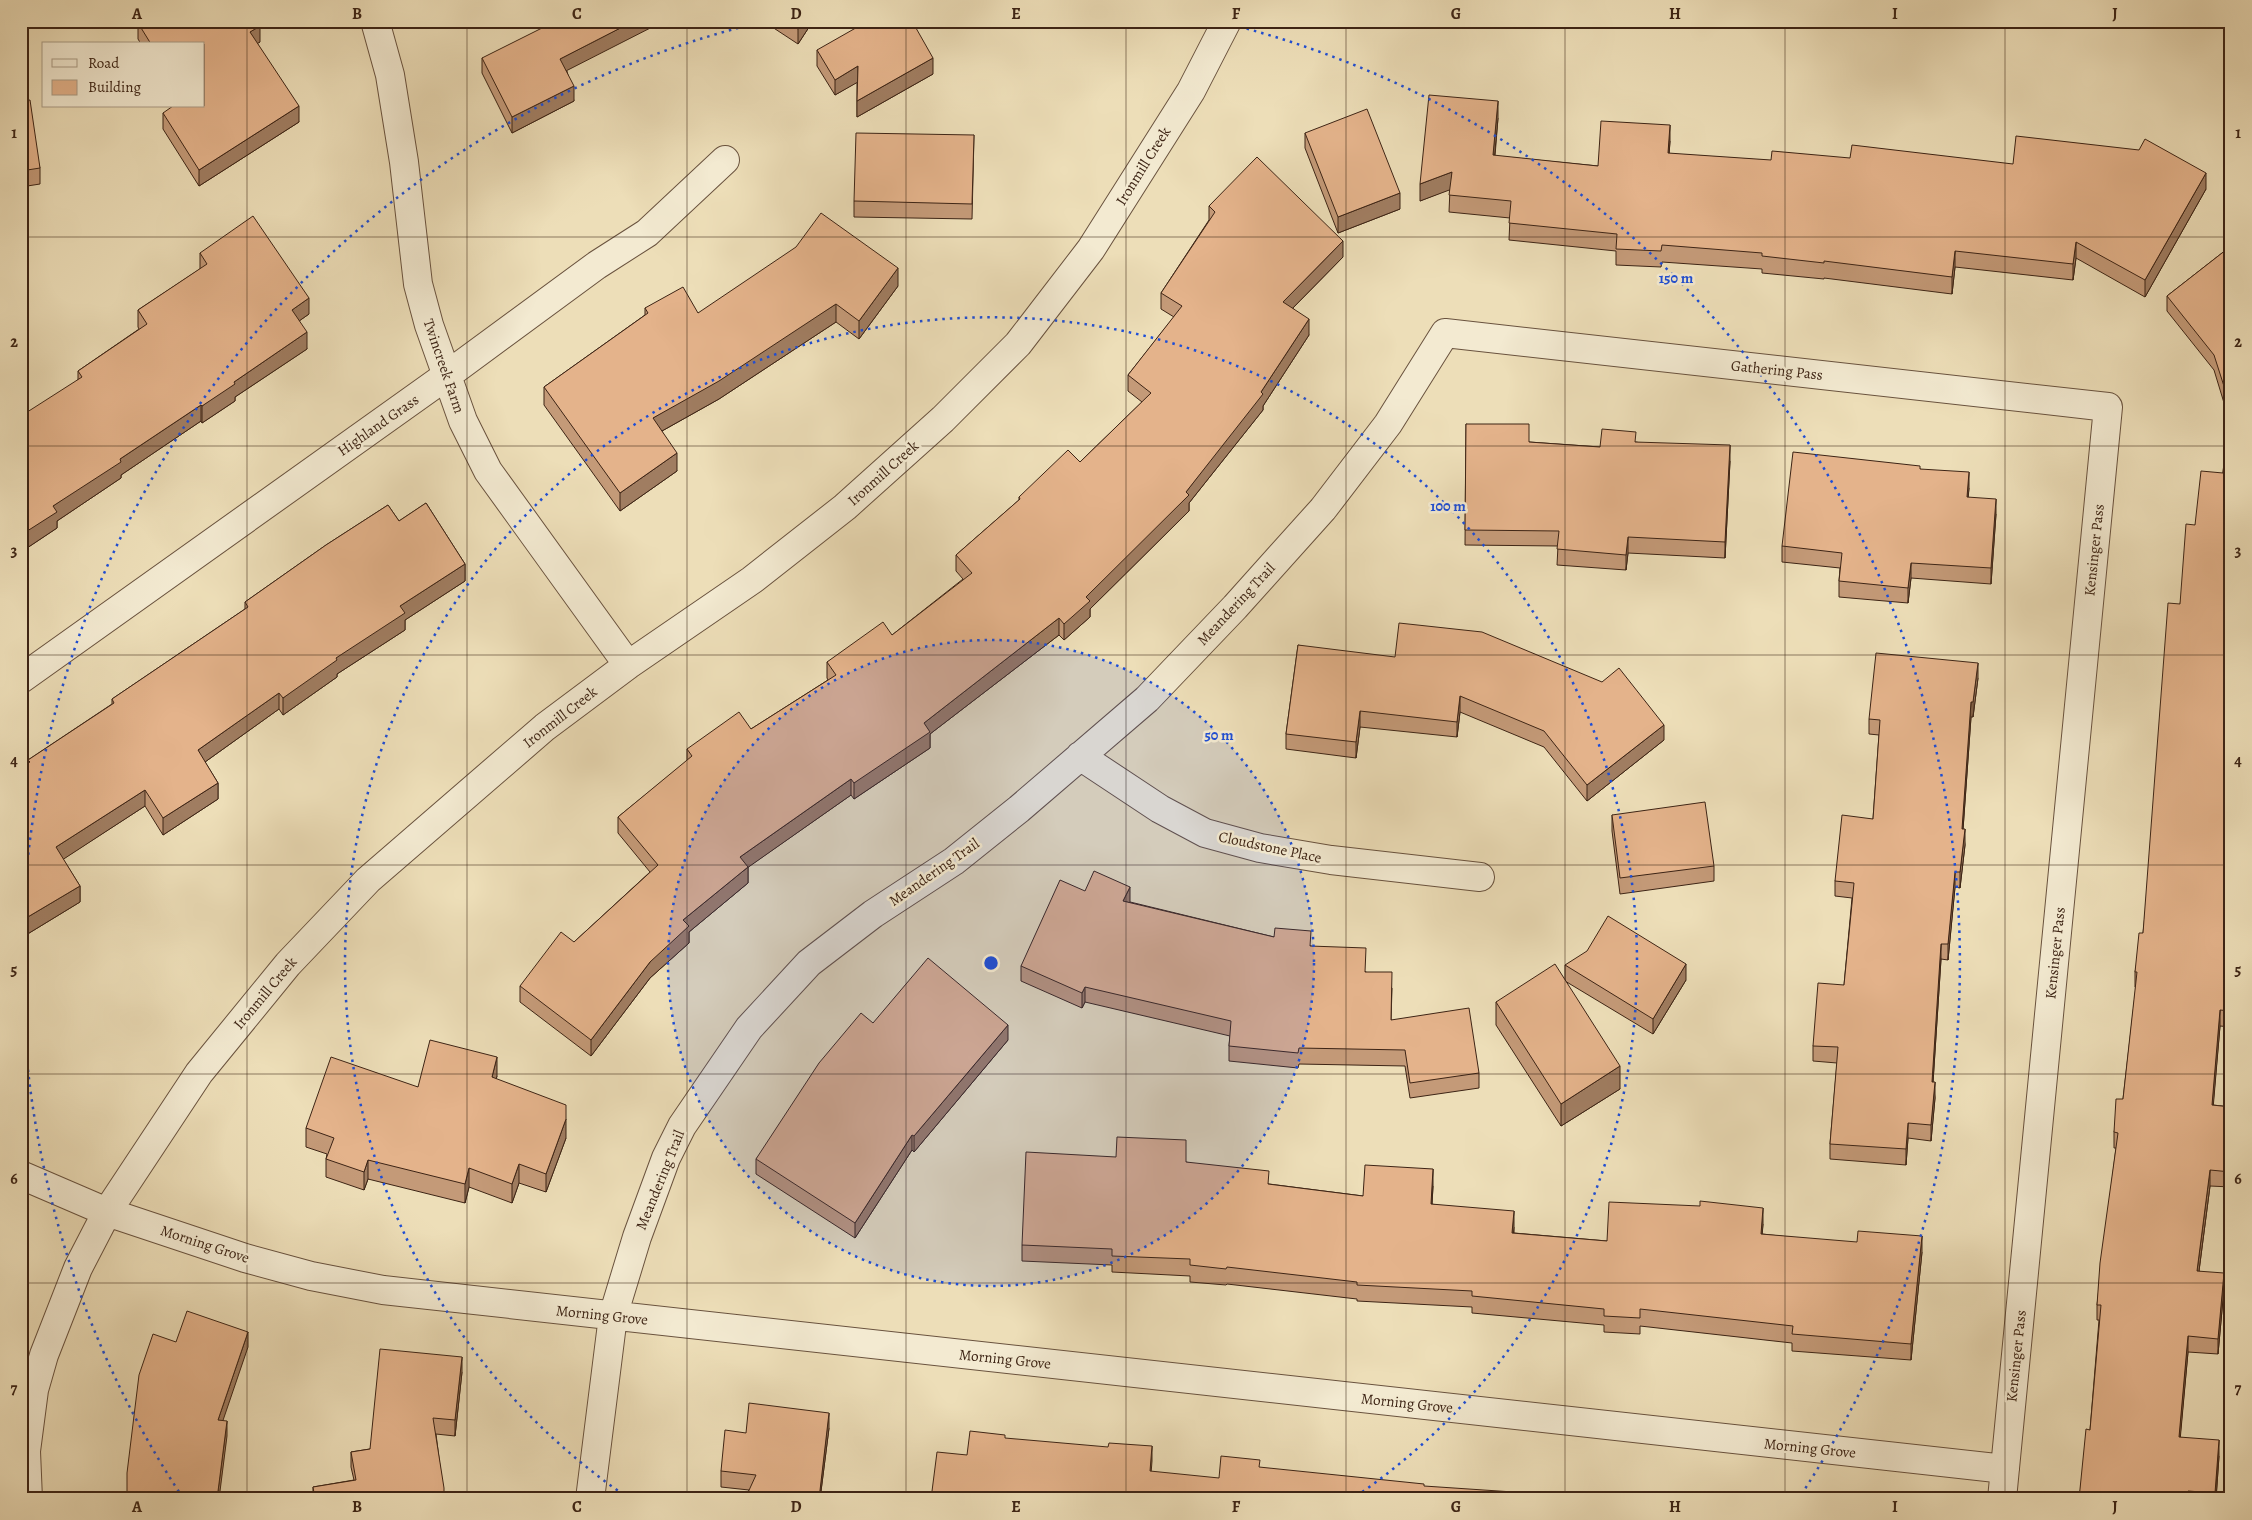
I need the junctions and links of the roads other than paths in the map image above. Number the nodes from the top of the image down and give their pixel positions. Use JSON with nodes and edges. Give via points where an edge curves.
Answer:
{"nodes":[{"id":1,"x":374,"y":21,"type":"edge"},
{"id":2,"x":1227,"y":21,"type":"edge"},
{"id":3,"x":724,"y":160,"type":"dead end"},
{"id":4,"x":1445,"y":333,"type":"joint"},
{"id":5,"x":446,"y":376,"type":"junction"},
{"id":6,"x":2108,"y":406,"type":"joint"},
{"id":7,"x":628,"y":665,"type":"junction"},
{"id":8,"x":21,"y":679,"type":"edge"},
{"id":9,"x":1080,"y":756,"type":"junction"},
{"id":10,"x":1480,"y":877,"type":"dead end"},
{"id":11,"x":21,"y":1175,"type":"edge"},
{"id":12,"x":107,"y":1212,"type":"junction"},
{"id":13,"x":613,"y":1316,"type":"junction"},
{"id":14,"x":2005,"y":1470,"type":"junction"},
{"id":15,"x":28,"y":1499,"type":"edge"},
{"id":16,"x":590,"y":1499,"type":"edge"},
{"id":17,"x":2002,"y":1499,"type":"edge"}],
"edges":[{"from":1,"to":5,"type":"street","name":"Twincreek Farm","via":[[390,75],[418,284]]},
{"from":2,"to":7,"type":"street","name":"Ironmill Creek","via":[[1191,91],[1091,248],[1018,344],[943,419],[845,507],[752,580]]},
{"from":3,"to":5,"type":"street","name":"Highland Grass","via":[[647,233],[597,264]]},
{"from":4,"to":6,"type":"street","name":"Gathering Pass"},
{"from":4,"to":9,"type":"street","name":"Meandering Trail","via":[[1388,424],[1323,509],[1147,699]]},
{"from":5,"to":7,"type":"street","name":"Twincreek Farm","via":[[463,421],[488,471]]},
{"from":5,"to":8,"type":"street","name":"Highland Grass"},
{"from":6,"to":14,"type":"street","name":"Kensinger Pass"},
{"from":7,"to":12,"type":"street","name":"Ironmill Creek","via":[[545,727],[368,880],[288,964],[199,1073]]},
{"from":9,"to":10,"type":"street","name":"Cloudstone Place","via":[[1205,833],[1260,848],[1331,860]]},
{"from":9,"to":13,"type":"street","name":"Meandering Trail","via":[[954,861],[873,914],[809,963],[749,1028],[682,1126],[666,1158]]},
{"from":11,"to":12,"type":"street","name":"Morning Grove"},
{"from":12,"to":13,"type":"street","name":"Morning Grove","via":[[245,1258],[320,1278],[383,1290]]},
{"from":12,"to":15,"type":"street","name":"Ironmill Creek","via":[[78,1268],[34,1390],[26,1450]]},
{"from":13,"to":14,"type":"street","name":"Morning Grove"},
{"from":13,"to":16,"type":"street","name":"Meandering Trail"},
{"from":14,"to":17,"type":"street","name":"Kensinger Pass"}]}
